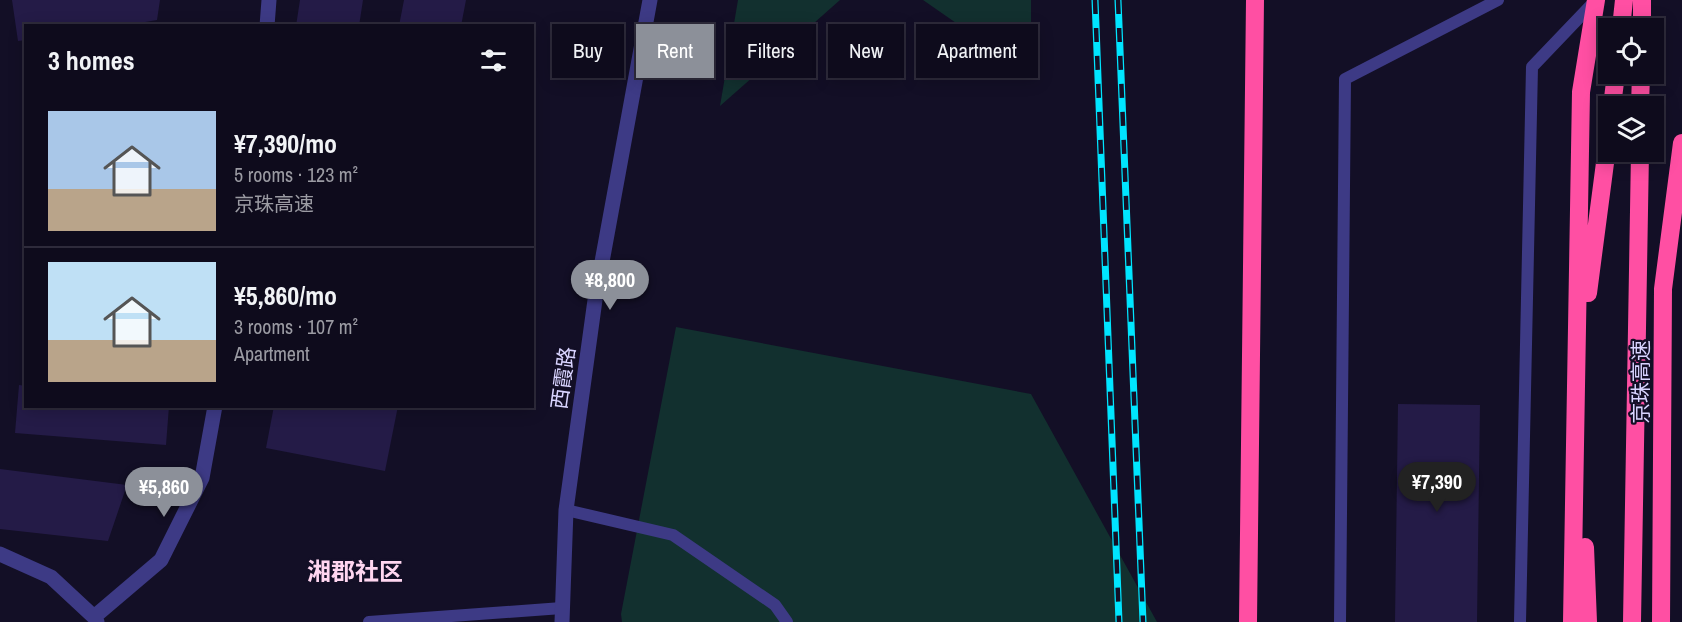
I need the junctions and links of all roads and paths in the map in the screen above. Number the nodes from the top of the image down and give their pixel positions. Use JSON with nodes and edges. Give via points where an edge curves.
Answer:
{"nodes":[{"id":1,"x":268,"y":0,"type":"edge"},
{"id":2,"x":650,"y":0,"type":"edge"},
{"id":3,"x":1254,"y":0,"type":"edge"},
{"id":4,"x":1498,"y":0,"type":"edge"},
{"id":5,"x":1596,"y":0,"type":"edge"},
{"id":6,"x":1624,"y":0,"type":"edge"},
{"id":7,"x":1642,"y":0,"type":"edge"},
{"id":8,"x":1622,"y":18,"type":"edge"},
{"id":9,"x":1641,"y":18,"type":"edge"},
{"id":10,"x":267,"y":24,"type":"edge"},
{"id":11,"x":1682,"y":143,"type":"edge"},
{"id":12,"x":1605,"y":162,"type":"edge"},
{"id":13,"x":1640,"y":162,"type":"edge"},
{"id":14,"x":1576,"y":378,"type":"junction"},
{"id":15,"x":215,"y":408,"type":"edge"},
{"id":16,"x":566,"y":510,"type":"junction"},
{"id":17,"x":0,"y":554,"type":"edge"},
{"id":18,"x":562,"y":615,"type":"edge"},
{"id":19,"x":95,"y":620,"type":"edge"},
{"id":20,"x":369,"y":622,"type":"edge"},
{"id":21,"x":787,"y":622,"type":"edge"},
{"id":22,"x":1248,"y":622,"type":"edge"},
{"id":23,"x":1340,"y":622,"type":"edge"},
{"id":24,"x":1520,"y":622,"type":"edge"},
{"id":25,"x":1572,"y":622,"type":"edge"},
{"id":26,"x":1588,"y":622,"type":"edge"},
{"id":27,"x":1632,"y":622,"type":"edge"},
{"id":28,"x":1661,"y":622,"type":"edge"}],
"edges":[{"from":1,"to":10,"type":"street"},
{"from":2,"to":16,"type":"street","name":"西霞路","via":[[595,300]]},
{"from":3,"to":22,"type":"highway"},
{"from":4,"to":23,"type":"lane","via":[[1345,78]]},
{"from":5,"to":14,"type":"highway","via":[[1581,92]]},
{"from":5,"to":24,"type":"lane","via":[[1532,67]]},
{"from":6,"to":8,"type":"highway"},
{"from":7,"to":9,"type":"highway"},
{"from":11,"to":28,"type":"highway","name":"京珠高速","via":[[1663,289]]},
{"from":12,"to":14,"type":"highway"},
{"from":13,"to":27,"type":"highway","name":"京珠高速"},
{"from":14,"to":25,"type":"highway"},
{"from":14,"to":26,"type":"highway"},
{"from":15,"to":19,"type":"street","via":[[202,478],[161,560]]},
{"from":16,"to":18,"type":"street","name":"西霞路"},
{"from":16,"to":21,"type":"lane","via":[[673,535],[775,605]]},
{"from":17,"to":19,"type":"street","via":[[51,577]]},
{"from":18,"to":20,"type":"lane"}]}
